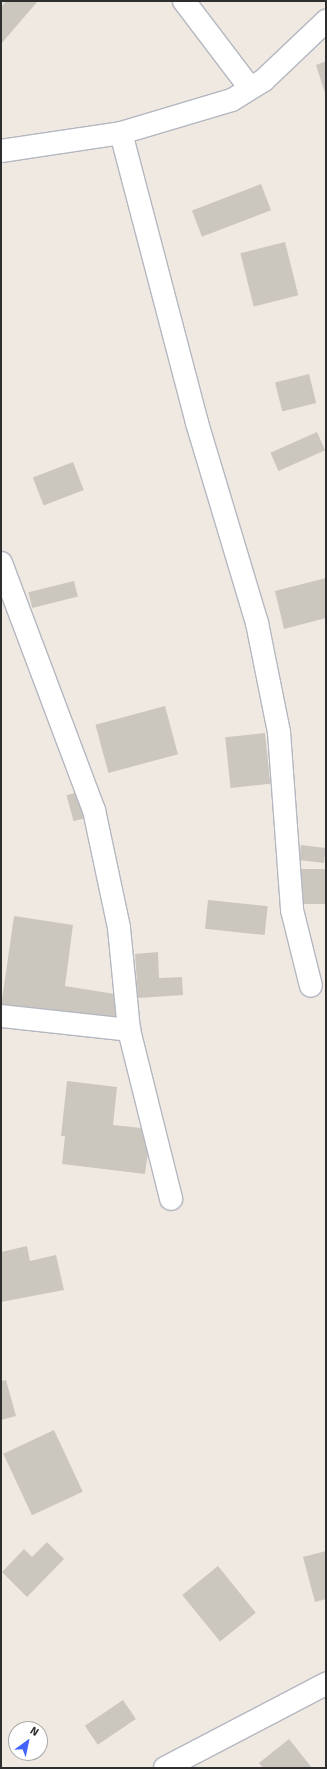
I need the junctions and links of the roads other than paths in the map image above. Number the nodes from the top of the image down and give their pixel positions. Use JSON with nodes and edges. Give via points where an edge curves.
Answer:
{"nodes":[{"id":1,"x":184,"y":1,"type":"edge"},
{"id":2,"x":326,"y":21,"type":"edge"},
{"id":3,"x":250,"y":88,"type":"junction"},
{"id":4,"x":121,"y":133,"type":"junction"},
{"id":5,"x":5,"y":145,"type":"edge"},
{"id":6,"x":2,"y":567,"type":"edge"},
{"id":7,"x":311,"y":986,"type":"dead end"},
{"id":8,"x":1,"y":1016,"type":"edge"},
{"id":9,"x":129,"y":1030,"type":"junction"},
{"id":10,"x":171,"y":1199,"type":"dead end"},
{"id":11,"x":326,"y":1684,"type":"edge"},
{"id":12,"x":165,"y":1768,"type":"edge"}],
"edges":[{"from":1,"to":3,"type":"street"},
{"from":2,"to":3,"type":"street","via":[[264,80]]},
{"from":3,"to":4,"type":"street","via":[[232,100]]},
{"from":4,"to":5,"type":"street"},
{"from":4,"to":7,"type":"street","via":[[197,423],[258,623],[279,732],[292,910]]},
{"from":6,"to":9,"type":"street","via":[[94,810],[119,928]]},
{"from":8,"to":9,"type":"street"},
{"from":9,"to":10,"type":"street"},
{"from":11,"to":12,"type":"street"}]}
